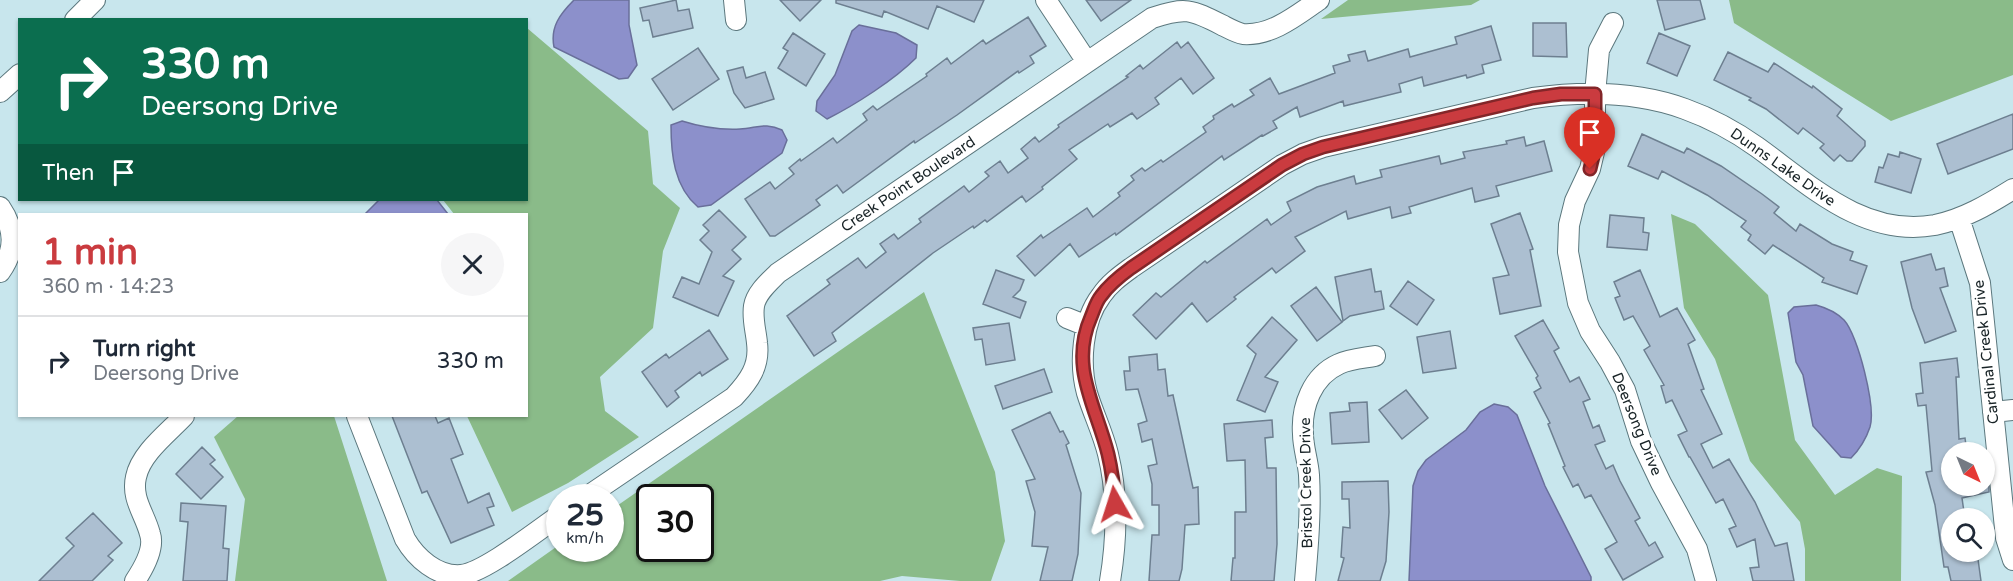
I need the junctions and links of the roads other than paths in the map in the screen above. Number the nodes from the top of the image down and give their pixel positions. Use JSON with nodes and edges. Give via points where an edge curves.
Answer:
{"nodes":[{"id":1,"x":95,"y":0,"type":"edge"},
{"id":2,"x":734,"y":0,"type":"edge"},
{"id":3,"x":1046,"y":0,"type":"edge"},
{"id":4,"x":1318,"y":0,"type":"edge"},
{"id":5,"x":77,"y":18,"type":"edge"},
{"id":6,"x":736,"y":20,"type":"dead end"},
{"id":7,"x":1613,"y":23,"type":"dead end"},
{"id":8,"x":1087,"y":62,"type":"junction"},
{"id":9,"x":18,"y":76,"type":"edge"},
{"id":10,"x":0,"y":93,"type":"edge"},
{"id":11,"x":1595,"y":94,"type":"junction"},
{"id":12,"x":2013,"y":189,"type":"edge"},
{"id":13,"x":0,"y":207,"type":"edge"},
{"id":14,"x":1959,"y":218,"type":"junction"},
{"id":15,"x":0,"y":272,"type":"edge"},
{"id":16,"x":1067,"y":318,"type":"dead end"},
{"id":17,"x":1087,"y":326,"type":"junction"},
{"id":18,"x":1375,"y":356,"type":"dead end"},
{"id":19,"x":2013,"y":410,"type":"edge"},
{"id":20,"x":1993,"y":412,"type":"junction"},
{"id":21,"x":183,"y":417,"type":"edge"},
{"id":22,"x":357,"y":417,"type":"edge"},
{"id":23,"x":606,"y":484,"type":"edge"},
{"id":24,"x":546,"y":525,"type":"edge"},
{"id":25,"x":2013,"y":560,"type":"edge"},
{"id":26,"x":135,"y":581,"type":"edge"},
{"id":27,"x":1110,"y":581,"type":"edge"},
{"id":28,"x":1305,"y":581,"type":"edge"},
{"id":29,"x":1706,"y":581,"type":"edge"}],
"edges":[{"from":1,"to":5,"type":"street"},
{"from":2,"to":6,"type":"street"},
{"from":3,"to":8,"type":"street"},
{"from":4,"to":8,"type":"street","name":"Creek Point Boulevard","via":[[1285,23],[1243,34],[1198,12],[1176,10],[1152,18]]},
{"from":7,"to":11,"type":"street","name":"Deersong Drive","via":[[1599,50]]},
{"from":8,"to":23,"type":"street","name":"Creek Point Boulevard","via":[[778,273],[764,286],[754,304],[758,345],[756,365],[748,382],[734,397]]},
{"from":9,"to":10,"type":"street"},
{"from":11,"to":14,"type":"street","name":"Dunns Lake Drive","via":[[1623,94],[1687,109],[1729,129],[1843,209],[1870,220],[1901,226],[1934,225]]},
{"from":11,"to":17,"type":"street","name":"Dunns Lake Drive","via":[[1533,98],[1303,154],[1113,282],[1100,297]]},
{"from":11,"to":29,"type":"street","name":"Deersong Drive","via":[[1595,148],[1569,225],[1568,252],[1578,303],[1625,390],[1641,441],[1697,549]]},
{"from":12,"to":14,"type":"street","name":"Dunns Lake Drive"},
{"from":13,"to":15,"type":"street","via":[[11,229],[12,249]]},
{"from":14,"to":20,"type":"street","name":"Cardinal Creek Drive","via":[[1980,283]]},
{"from":16,"to":17,"type":"street"},
{"from":17,"to":27,"type":"street","name":"Dunns Lake Drive","via":[[1082,357],[1087,391],[1114,484],[1116,524]]},
{"from":18,"to":28,"type":"street","name":"Bristol Creek Drive","via":[[1338,364],[1322,376],[1310,392],[1303,413],[1309,484]]},
{"from":19,"to":20,"type":"street"},
{"from":20,"to":25,"type":"street","name":"Cardinal Creek Drive","via":[[2006,538]]},
{"from":21,"to":26,"type":"street","via":[[149,452],[136,474],[134,492],[151,536],[148,558]]},
{"from":22,"to":24,"type":"street","via":[[405,539],[414,554],[429,566],[460,575],[480,570]]}]}
